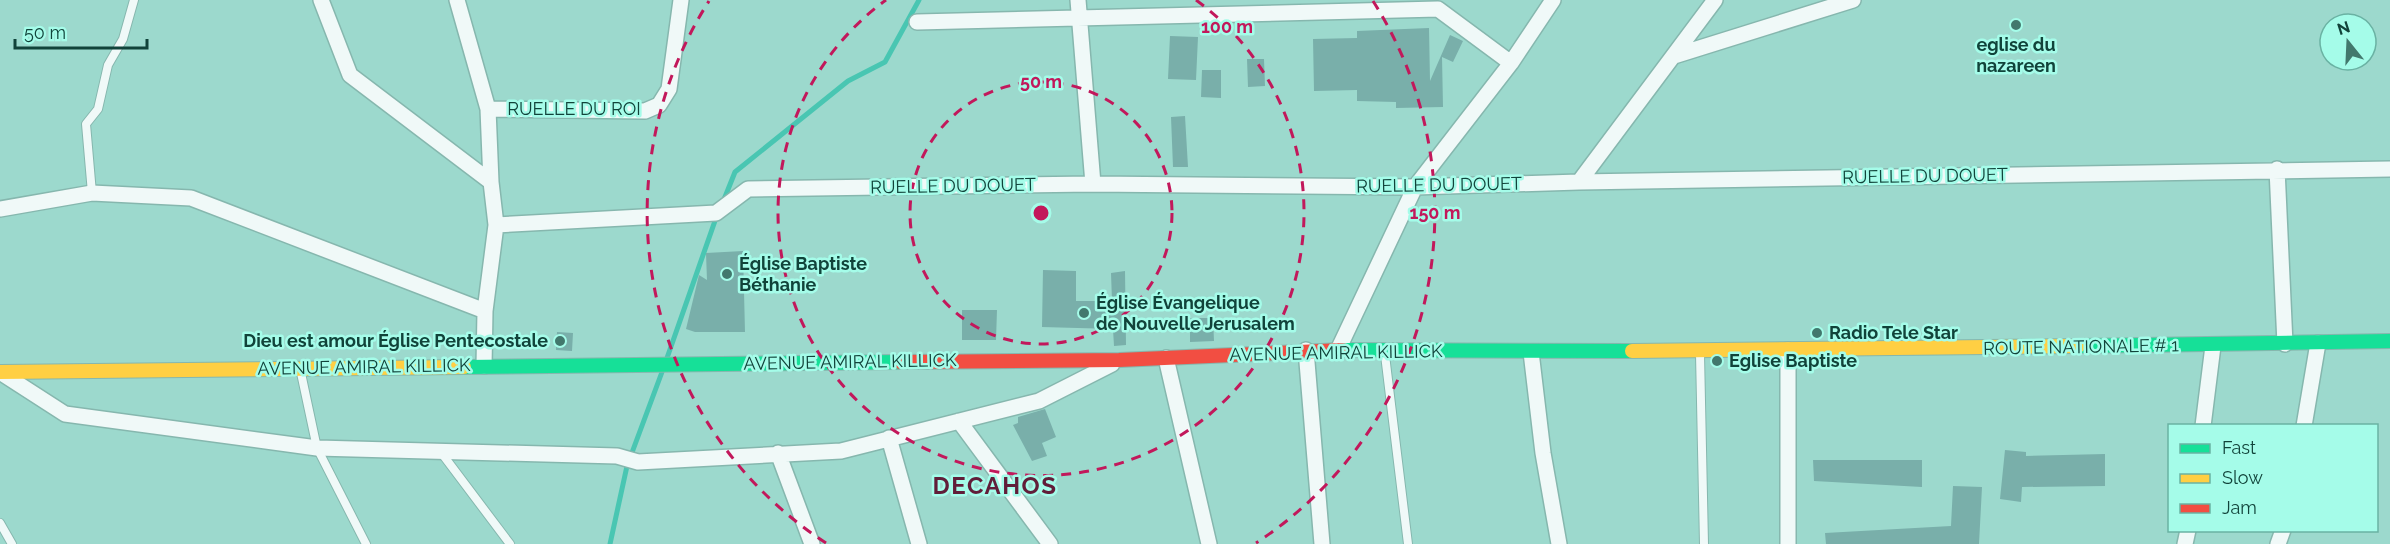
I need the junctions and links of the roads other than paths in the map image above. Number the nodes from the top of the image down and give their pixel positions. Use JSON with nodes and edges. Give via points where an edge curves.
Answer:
{"nodes":[{"id":1,"x":134,"y":0,"type":"edge"},
{"id":2,"x":321,"y":0,"type":"edge"},
{"id":3,"x":457,"y":0,"type":"edge"},
{"id":4,"x":681,"y":0,"type":"edge"},
{"id":5,"x":1078,"y":0,"type":"edge"},
{"id":6,"x":1553,"y":0,"type":"edge"},
{"id":7,"x":1715,"y":0,"type":"edge"},
{"id":8,"x":1853,"y":0,"type":"edge"},
{"id":9,"x":1080,"y":17,"type":"junction"},
{"id":10,"x":917,"y":22,"type":"dead end"},
{"id":11,"x":1674,"y":56,"type":"junction"},
{"id":12,"x":1511,"y":63,"type":"junction"},
{"id":13,"x":488,"y":109,"type":"junction"},
{"id":14,"x":2277,"y":169,"type":"junction"},
{"id":15,"x":2390,"y":169,"type":"edge"},
{"id":16,"x":491,"y":182,"type":"junction"},
{"id":17,"x":1578,"y":182,"type":"junction"},
{"id":18,"x":1093,"y":184,"type":"junction"},
{"id":19,"x":1415,"y":187,"type":"junction"},
{"id":20,"x":92,"y":193,"type":"junction"},
{"id":21,"x":0,"y":209,"type":"edge"},
{"id":22,"x":496,"y":225,"type":"junction"},
{"id":23,"x":485,"y":311,"type":"junction"},
{"id":24,"x":2390,"y":341,"type":"edge"},
{"id":25,"x":2318,"y":343,"type":"junction"},
{"id":26,"x":2285,"y":344,"type":"junction"},
{"id":27,"x":2213,"y":346,"type":"junction"},
{"id":28,"x":1306,"y":350,"type":"junction"},
{"id":29,"x":1338,"y":350,"type":"junction"},
{"id":30,"x":1384,"y":350,"type":"junction"},
{"id":31,"x":1788,"y":350,"type":"junction"},
{"id":32,"x":1700,"y":351,"type":"junction"},
{"id":33,"x":1531,"y":352,"type":"junction"},
{"id":34,"x":1166,"y":358,"type":"junction"},
{"id":35,"x":1119,"y":360,"type":"junction"},
{"id":36,"x":484,"y":366,"type":"junction"},
{"id":37,"x":300,"y":368,"type":"junction"},
{"id":38,"x":0,"y":372,"type":"edge"},
{"id":39,"x":959,"y":421,"type":"junction"},
{"id":40,"x":2203,"y":424,"type":"edge"},
{"id":41,"x":2304,"y":424,"type":"edge"},
{"id":42,"x":889,"y":438,"type":"junction"},
{"id":43,"x":317,"y":448,"type":"junction"},
{"id":44,"x":439,"y":450,"type":"junction"},
{"id":45,"x":778,"y":453,"type":"junction"},
{"id":46,"x":0,"y":522,"type":"edge"},
{"id":47,"x":12,"y":544,"type":"edge"},
{"id":48,"x":366,"y":544,"type":"edge"},
{"id":49,"x":510,"y":544,"type":"edge"},
{"id":50,"x":812,"y":544,"type":"edge"},
{"id":51,"x":919,"y":544,"type":"edge"},
{"id":52,"x":1050,"y":544,"type":"edge"},
{"id":53,"x":1209,"y":544,"type":"edge"},
{"id":54,"x":1322,"y":544,"type":"edge"},
{"id":55,"x":1408,"y":544,"type":"edge"},
{"id":56,"x":1559,"y":544,"type":"edge"},
{"id":57,"x":1704,"y":544,"type":"edge"},
{"id":58,"x":1788,"y":544,"type":"edge"}],
"edges":[{"from":1,"to":20,"type":"lane","via":[[123,39],[108,65],[98,109],[86,124]]},
{"from":2,"to":16,"type":"street","via":[[350,75]]},
{"from":3,"to":13,"type":"street"},
{"from":4,"to":13,"type":"street","name":"RUELLE DU ROI","via":[[669,89],[660,105],[645,111]]},
{"from":5,"to":9,"type":"street"},
{"from":6,"to":12,"type":"street"},
{"from":7,"to":11,"type":"street"},
{"from":8,"to":11,"type":"street"},
{"from":9,"to":10,"type":"street"},
{"from":9,"to":12,"type":"street","via":[[1438,9]]},
{"from":9,"to":18,"type":"street"},
{"from":11,"to":17,"type":"street"},
{"from":12,"to":19,"type":"street"},
{"from":13,"to":16,"type":"street"},
{"from":14,"to":15,"type":"street","name":"RUELLE DU DOUET"},
{"from":14,"to":17,"type":"street","name":"RUELLE DU DOUET"},
{"from":14,"to":26,"type":"street"},
{"from":16,"to":22,"type":"street"},
{"from":17,"to":19,"type":"street","name":"RUELLE DU DOUET"},
{"from":18,"to":19,"type":"street","name":"RUELLE DU DOUET"},
{"from":18,"to":22,"type":"street","name":"RUELLE DU DOUET","via":[[748,189],[716,213]]},
{"from":19,"to":29,"type":"street"},
{"from":20,"to":21,"type":"street"},
{"from":20,"to":23,"type":"street","via":[[191,198]]},
{"from":22,"to":23,"type":"street"},
{"from":23,"to":36,"type":"street"},
{"from":24,"to":25,"type":"main road","name":"ROUTE NATIONALE # 1"},
{"from":25,"to":26,"type":"main road","name":"ROUTE NATIONALE # 1"},
{"from":25,"to":41,"type":"street"},
{"from":26,"to":27,"type":"main road","name":"ROUTE NATIONALE # 1"},
{"from":27,"to":31,"type":"main road","name":"ROUTE NATIONALE # 1"},
{"from":27,"to":40,"type":"street"},
{"from":28,"to":29,"type":"main road","name":"AVENUE AMIRAL KILLICK"},
{"from":28,"to":34,"type":"main road","name":"AVENUE AMIRAL KILLICK"},
{"from":28,"to":54,"type":"street"},
{"from":29,"to":30,"type":"main road","name":"AVENUE AMIRAL KILLICK"},
{"from":30,"to":33,"type":"main road","name":"AVENUE AMIRAL KILLICK"},
{"from":30,"to":55,"type":"lane"},
{"from":31,"to":32,"type":"main road","name":"ROUTE NATIONALE # 1"},
{"from":31,"to":58,"type":"street"},
{"from":32,"to":33,"type":"main road","name":"AVENUE AMIRAL KILLICK"},
{"from":32,"to":57,"type":"lane"},
{"from":33,"to":56,"type":"street"},
{"from":34,"to":35,"type":"main road","name":"AVENUE AMIRAL KILLICK"},
{"from":34,"to":53,"type":"street"},
{"from":35,"to":36,"type":"main road","name":"AVENUE AMIRAL KILLICK"},
{"from":35,"to":39,"type":"street","via":[[1039,401]]},
{"from":36,"to":37,"type":"main road","name":"AVENUE AMIRAL KILLICK"},
{"from":37,"to":38,"type":"main road","name":"AVENUE AMIRAL KILLICK"},
{"from":37,"to":43,"type":"lane"},
{"from":38,"to":43,"type":"street","via":[[65,414]]},
{"from":39,"to":42,"type":"street"},
{"from":39,"to":52,"type":"street"},
{"from":42,"to":45,"type":"street","via":[[841,451]]},
{"from":42,"to":51,"type":"street"},
{"from":43,"to":44,"type":"street"},
{"from":43,"to":48,"type":"lane"},
{"from":44,"to":45,"type":"street","via":[[617,456],[638,462]]},
{"from":44,"to":49,"type":"lane"},
{"from":45,"to":50,"type":"street"},
{"from":46,"to":47,"type":"lane"}]}
